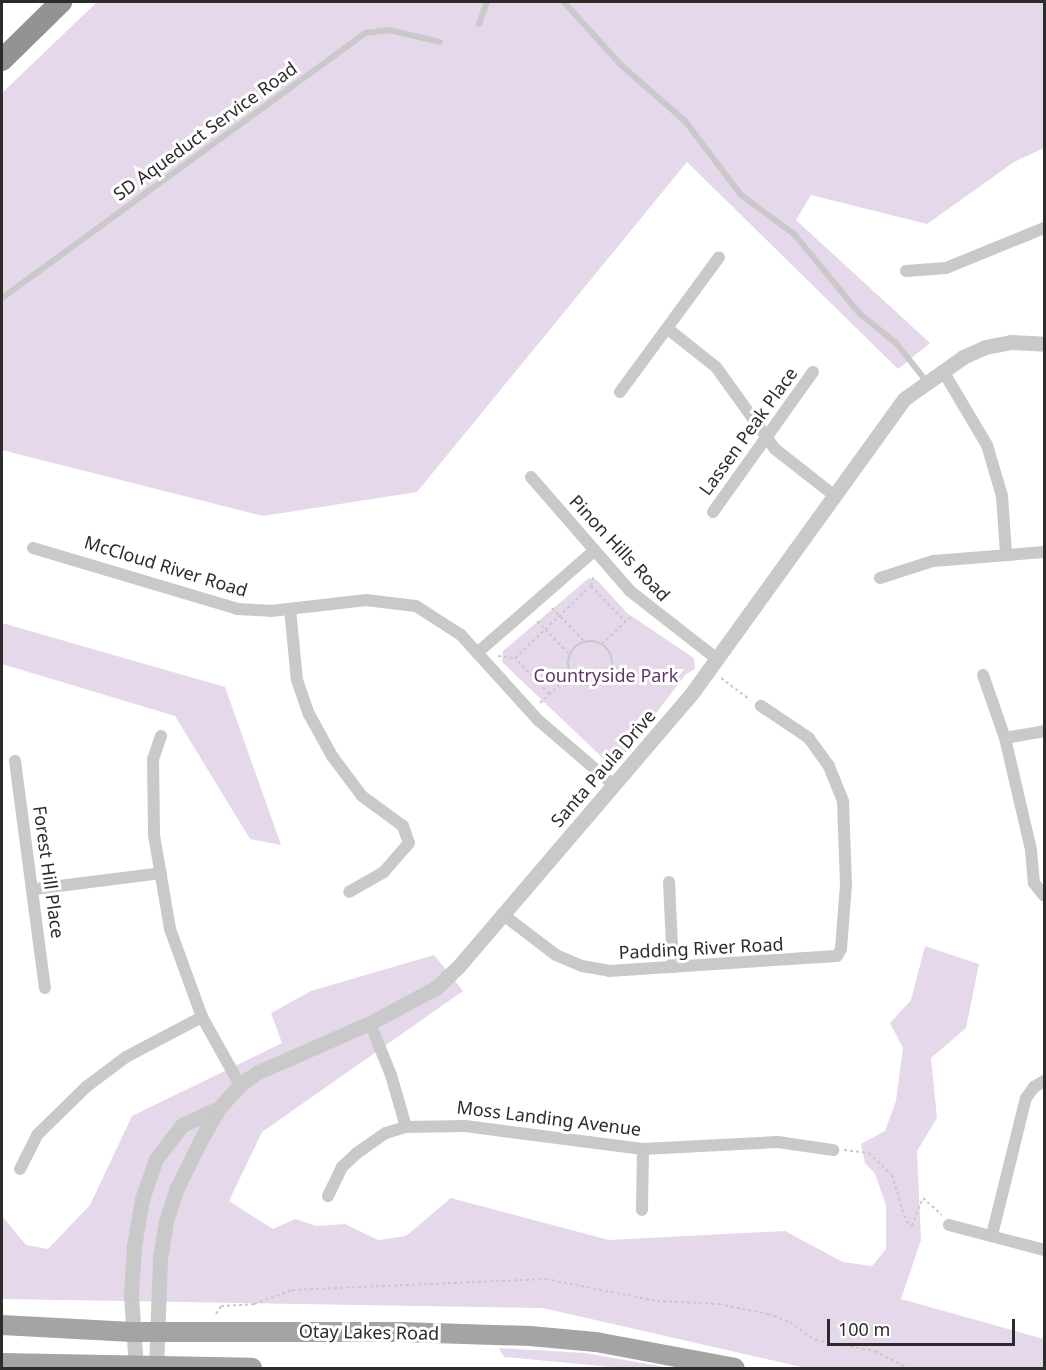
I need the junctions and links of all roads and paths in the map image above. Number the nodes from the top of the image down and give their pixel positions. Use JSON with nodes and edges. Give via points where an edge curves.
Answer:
{"nodes":[{"id":1,"x":61,"y":2,"type":"edge"},
{"id":2,"x":487,"y":2,"type":"edge"},
{"id":3,"x":564,"y":2,"type":"edge"},
{"id":4,"x":479,"y":24,"type":"dead end"},
{"id":5,"x":440,"y":42,"type":"dead end"},
{"id":6,"x":2,"y":60,"type":"edge"},
{"id":7,"x":1044,"y":228,"type":"edge"},
{"id":8,"x":719,"y":257,"type":"dead end"},
{"id":9,"x":906,"y":271,"type":"dead end"},
{"id":10,"x":2,"y":298,"type":"edge"},
{"id":11,"x":668,"y":329,"type":"junction"},
{"id":12,"x":1044,"y":344,"type":"edge"},
{"id":13,"x":943,"y":371,"type":"junction"},
{"id":14,"x":813,"y":372,"type":"dead end"},
{"id":15,"x":927,"y":382,"type":"junction"},
{"id":16,"x":620,"y":392,"type":"dead end"},
{"id":17,"x":766,"y":436,"type":"junction"},
{"id":18,"x":531,"y":477,"type":"dead end"},
{"id":19,"x":835,"y":496,"type":"junction"},
{"id":20,"x":713,"y":512,"type":"dead end"},
{"id":21,"x":33,"y":548,"type":"dead end"},
{"id":22,"x":594,"y":551,"type":"junction"},
{"id":23,"x":1044,"y":552,"type":"edge"},
{"id":24,"x":1006,"y":553,"type":"junction"},
{"id":25,"x":594,"y":575,"type":"dead end"},
{"id":26,"x":880,"y":579,"type":"dead end"},
{"id":27,"x":591,"y":586,"type":"junction"},
{"id":28,"x":552,"y":608,"type":"dead end"},
{"id":29,"x":290,"y":609,"type":"junction"},
{"id":30,"x":633,"y":615,"type":"dead end"},
{"id":31,"x":560,"y":616,"type":"junction"},
{"id":32,"x":537,"y":621,"type":"dead end"},
{"id":33,"x":626,"y":622,"type":"junction"},
{"id":34,"x":545,"y":630,"type":"junction"},
{"id":35,"x":584,"y":641,"type":"junction"},
{"id":36,"x":602,"y":644,"type":"junction"},
{"id":37,"x":477,"y":653,"type":"junction"},
{"id":38,"x":569,"y":654,"type":"junction"},
{"id":39,"x":498,"y":656,"type":"dead end"},
{"id":40,"x":515,"y":658,"type":"junction"},
{"id":41,"x":717,"y":659,"type":"junction"},
{"id":42,"x":571,"y":674,"type":"junction"},
{"id":43,"x":983,"y":675,"type":"dead end"},
{"id":44,"x":721,"y":678,"type":"dead end"},
{"id":45,"x":549,"y":694,"type":"junction"},
{"id":46,"x":540,"y":703,"type":"dead end"},
{"id":47,"x":761,"y":706,"type":"joint"},
{"id":48,"x":1044,"y":731,"type":"edge"},
{"id":49,"x":161,"y":736,"type":"dead end"},
{"id":50,"x":1005,"y":738,"type":"junction"},
{"id":51,"x":15,"y":760,"type":"dead end"},
{"id":52,"x":615,"y":786,"type":"junction"},
{"id":53,"x":161,"y":873,"type":"junction"},
{"id":54,"x":669,"y":882,"type":"dead end"},
{"id":55,"x":34,"y":889,"type":"junction"},
{"id":56,"x":349,"y":892,"type":"dead end"},
{"id":57,"x":1043,"y":896,"type":"edge"},
{"id":58,"x":502,"y":914,"type":"junction"},
{"id":59,"x":673,"y":967,"type":"junction"},
{"id":60,"x":45,"y":988,"type":"dead end"},
{"id":61,"x":202,"y":1017,"type":"junction"},
{"id":62,"x":370,"y":1023,"type":"junction"},
{"id":63,"x":1044,"y":1081,"type":"edge"},
{"id":64,"x":240,"y":1085,"type":"junction"},
{"id":65,"x":219,"y":1108,"type":"junction"},
{"id":66,"x":406,"y":1127,"type":"junction"},
{"id":67,"x":643,"y":1149,"type":"junction"},
{"id":68,"x":833,"y":1150,"type":"joint"},
{"id":69,"x":20,"y":1169,"type":"dead end"},
{"id":70,"x":328,"y":1196,"type":"dead end"},
{"id":71,"x":642,"y":1210,"type":"dead end"},
{"id":72,"x":949,"y":1225,"type":"joint"},
{"id":73,"x":992,"y":1235,"type":"junction"},
{"id":74,"x":1044,"y":1251,"type":"edge"},
{"id":75,"x":216,"y":1314,"type":"dead end"},
{"id":76,"x":2,"y":1325,"type":"edge"},
{"id":77,"x":158,"y":1331,"type":"junction"},
{"id":78,"x":132,"y":1332,"type":"junction"},
{"id":79,"x":2,"y":1363,"type":"edge"},
{"id":80,"x":136,"y":1368,"type":"edge"},
{"id":81,"x":156,"y":1368,"type":"edge"},
{"id":82,"x":252,"y":1368,"type":"edge"},
{"id":83,"x":735,"y":1368,"type":"edge"},
{"id":84,"x":908,"y":1368,"type":"edge"}],
"edges":[{"from":1,"to":6,"type":"highway"},
{"from":2,"to":4,"type":"lane"},
{"from":3,"to":15,"type":"lane","via":[[621,64],[685,121],[741,195],[794,234],[860,314],[896,343]]},
{"from":5,"to":10,"type":"lane","name":"SD Aqueduct Service Road","via":[[389,30],[366,33]]},
{"from":7,"to":9,"type":"street","via":[[946,268]]},
{"from":8,"to":11,"type":"street"},
{"from":11,"to":16,"type":"street"},
{"from":11,"to":17,"type":"street","via":[[716,367]]},
{"from":12,"to":13,"type":"street","name":"Santa Paula Drive","via":[[1011,342],[984,348]]},
{"from":13,"to":15,"type":"street","name":"Santa Paula Drive"},
{"from":13,"to":24,"type":"street","via":[[987,445],[1002,496]]},
{"from":14,"to":17,"type":"street","name":"Lassen Peak Place"},
{"from":15,"to":19,"type":"street","name":"Santa Paula Drive","via":[[904,399]]},
{"from":17,"to":19,"type":"street","via":[[791,464]]},
{"from":17,"to":20,"type":"street","name":"Lassen Peak Place"},
{"from":18,"to":22,"type":"street","name":"Pinon Hills Road"},
{"from":19,"to":41,"type":"street","name":"Santa Paula Drive"},
{"from":21,"to":29,"type":"street","name":"McCloud River Road","via":[[237,609]]},
{"from":22,"to":37,"type":"street"},
{"from":22,"to":41,"type":"street","name":"Pinon Hills Road","via":[[652,611]]},
{"from":23,"to":24,"type":"street"},
{"from":24,"to":26,"type":"street","via":[[933,561]]},
{"from":25,"to":27,"type":"path"},
{"from":27,"to":31,"type":"path"},
{"from":27,"to":33,"type":"path"},
{"from":28,"to":31,"type":"path"},
{"from":29,"to":37,"type":"street","name":"McCloud River Road","via":[[366,600],[416,606],[446,622]]},
{"from":29,"to":56,"type":"street","via":[[297,680],[309,714],[332,756],[362,796],[403,826],[409,843],[384,872]]},
{"from":30,"to":33,"type":"path"},
{"from":31,"to":34,"type":"path"},
{"from":31,"to":35,"type":"path"},
{"from":32,"to":34,"type":"path"},
{"from":33,"to":36,"type":"path"},
{"from":34,"to":38,"type":"path"},
{"from":34,"to":40,"type":"path"},
{"from":35,"to":36,"type":"path"},
{"from":35,"to":38,"type":"path"},
{"from":36,"to":42,"type":"path","via":[[612,661],[606,679],[587,685]]},
{"from":37,"to":52,"type":"street","name":"McCloud River Road","via":[[538,720]]},
{"from":38,"to":42,"type":"path"},
{"from":39,"to":40,"type":"path"},
{"from":40,"to":45,"type":"path"},
{"from":41,"to":52,"type":"street","name":"Santa Paula Drive"},
{"from":42,"to":45,"type":"path"},
{"from":43,"to":50,"type":"street"},
{"from":44,"to":47,"type":"path","via":[[738,694]]},
{"from":45,"to":46,"type":"path"},
{"from":47,"to":59,"type":"street","name":"Padding River Road","via":[[809,738],[829,766],[841,793],[847,850],[841,949],[837,956],[826,959]]},
{"from":48,"to":50,"type":"street"},
{"from":49,"to":53,"type":"street","via":[[153,759],[153,814]]},
{"from":50,"to":57,"type":"street","via":[[1031,850],[1034,883]]},
{"from":51,"to":55,"type":"street","name":"Forest Hill Place"},
{"from":52,"to":58,"type":"street","name":"Santa Paula Drive"},
{"from":53,"to":55,"type":"street"},
{"from":53,"to":61,"type":"street","via":[[170,929]]},
{"from":54,"to":59,"type":"street"},
{"from":55,"to":60,"type":"street","name":"Forest Hill Place"},
{"from":58,"to":59,"type":"street","name":"Padding River Road","via":[[549,951],[582,966],[620,972]]},
{"from":58,"to":62,"type":"street","name":"Santa Paula Drive","via":[[436,987]]},
{"from":61,"to":64,"type":"street"},
{"from":61,"to":69,"type":"street","via":[[126,1057],[86,1087],[37,1135]]},
{"from":62,"to":64,"type":"street","name":"Santa Paula Drive","via":[[256,1073]]},
{"from":62,"to":66,"type":"street","via":[[392,1075]]},
{"from":63,"to":73,"type":"street","via":[[1026,1098]]},
{"from":64,"to":65,"type":"street","name":"Santa Paula Drive"},
{"from":65,"to":77,"type":"street","name":"Santa Paula Drive","via":[[177,1188],[166,1221]]},
{"from":65,"to":78,"type":"street","name":"Santa Paula Drive","via":[[182,1125],[156,1159],[142,1199],[134,1245]]},
{"from":66,"to":67,"type":"street","name":"Moss Landing Avenue","via":[[453,1125]]},
{"from":66,"to":70,"type":"street","name":"Moss Landing Avenue","via":[[386,1133],[357,1153],[342,1167]]},
{"from":67,"to":68,"type":"street","name":"Moss Landing Avenue","via":[[778,1142]]},
{"from":67,"to":71,"type":"street"},
{"from":68,"to":72,"type":"path","via":[[858,1150],[880,1162],[892,1175],[906,1221],[912,1226],[924,1198]]},
{"from":72,"to":73,"type":"street"},
{"from":73,"to":74,"type":"street"},
{"from":75,"to":84,"type":"path","via":[[221,1306],[254,1304],[292,1290],[546,1279],[657,1300],[719,1304],[768,1314],[790,1322],[815,1340],[875,1351]]},
{"from":76,"to":78,"type":"main road","name":"Otay Lakes Road"},
{"from":77,"to":78,"type":"main road","name":"Otay Lakes Road"},
{"from":77,"to":81,"type":"street","name":"Santa Paula Drive"},
{"from":77,"to":83,"type":"main road","name":"Otay Lakes Road","via":[[530,1336],[596,1342]]},
{"from":78,"to":80,"type":"street","name":"Santa Paula Drive"},
{"from":79,"to":80,"type":"main road"},
{"from":80,"to":81,"type":"main road"},
{"from":81,"to":82,"type":"main road"}]}
